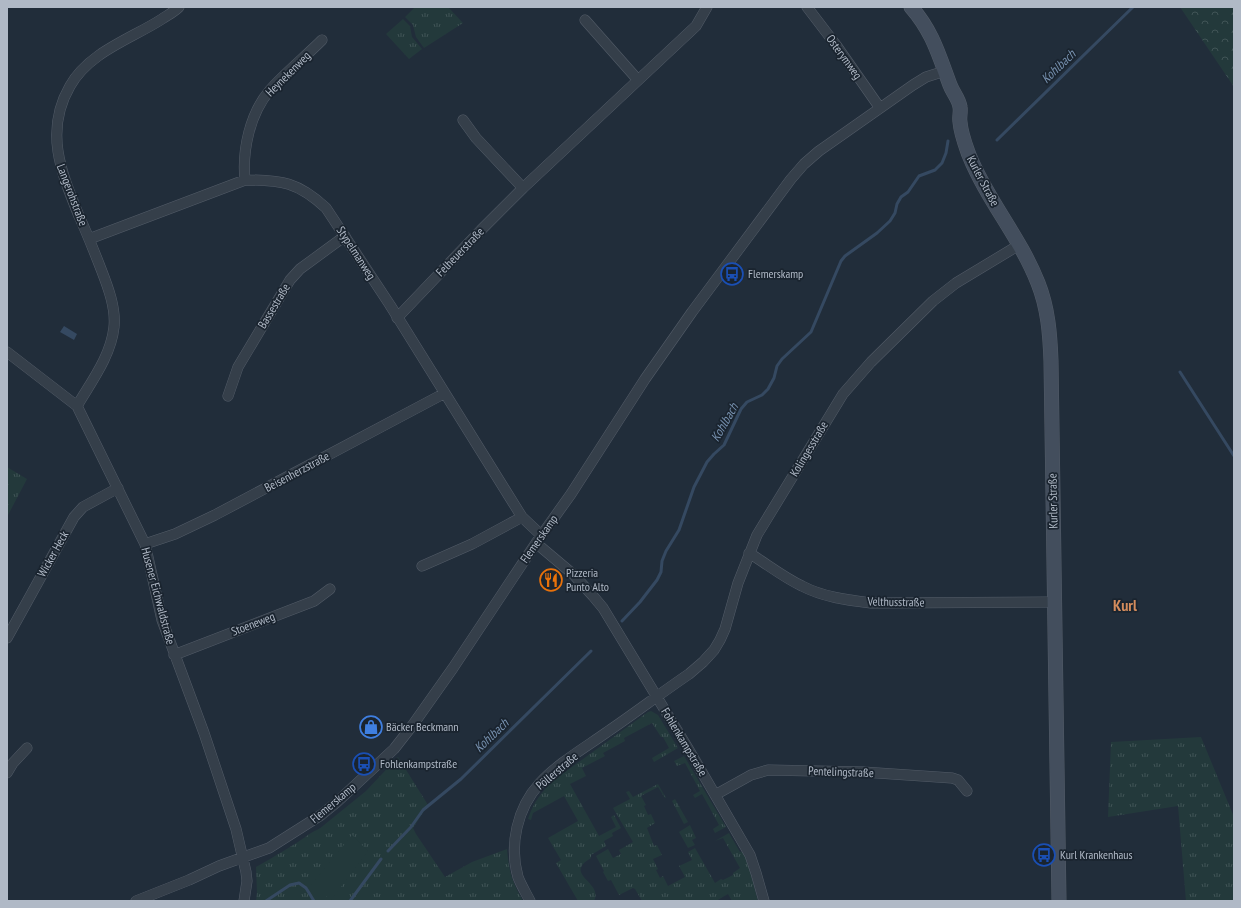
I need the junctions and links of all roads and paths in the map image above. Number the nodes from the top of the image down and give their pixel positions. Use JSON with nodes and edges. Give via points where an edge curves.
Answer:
{"nodes":[{"id":1,"x":180,"y":7,"type":"edge"},
{"id":2,"x":707,"y":7,"type":"edge"},
{"id":3,"x":807,"y":7,"type":"edge"},
{"id":4,"x":912,"y":7,"type":"edge"},
{"id":5,"x":585,"y":20,"type":"dead end"},
{"id":6,"x":322,"y":40,"type":"dead end"},
{"id":7,"x":945,"y":71,"type":"junction"},
{"id":8,"x":638,"y":80,"type":"junction"},
{"id":9,"x":880,"y":108,"type":"junction"},
{"id":10,"x":463,"y":120,"type":"dead end"},
{"id":11,"x":245,"y":180,"type":"junction"},
{"id":12,"x":523,"y":188,"type":"junction"},
{"id":13,"x":345,"y":236,"type":"junction"},
{"id":14,"x":89,"y":238,"type":"junction"},
{"id":15,"x":1019,"y":245,"type":"junction"},
{"id":16,"x":397,"y":318,"type":"junction"},
{"id":17,"x":7,"y":352,"type":"edge"},
{"id":18,"x":445,"y":393,"type":"junction"},
{"id":19,"x":228,"y":396,"type":"dead end"},
{"id":20,"x":77,"y":406,"type":"junction"},
{"id":21,"x":118,"y":488,"type":"junction"},
{"id":22,"x":522,"y":516,"type":"junction"},
{"id":23,"x":538,"y":539,"type":"junction"},
{"id":24,"x":145,"y":544,"type":"junction"},
{"id":25,"x":749,"y":553,"type":"junction"},
{"id":26,"x":422,"y":566,"type":"dead end"},
{"id":27,"x":330,"y":589,"type":"dead end"},
{"id":28,"x":1054,"y":602,"type":"junction"},
{"id":29,"x":7,"y":638,"type":"edge"},
{"id":30,"x":174,"y":655,"type":"junction"},
{"id":31,"x":656,"y":696,"type":"junction"},
{"id":32,"x":27,"y":748,"type":"dead end"},
{"id":33,"x":7,"y":774,"type":"edge"},
{"id":34,"x":966,"y":791,"type":"dead end"},
{"id":35,"x":715,"y":795,"type":"junction"},
{"id":36,"x":243,"y":858,"type":"junction"},
{"id":37,"x":136,"y":901,"type":"edge"},
{"id":38,"x":244,"y":901,"type":"edge"},
{"id":39,"x":530,"y":901,"type":"edge"},
{"id":40,"x":764,"y":901,"type":"edge"},
{"id":41,"x":1059,"y":901,"type":"edge"}],
"edges":[{"from":1,"to":14,"type":"street","name":"Langerohstraße","via":[[86,65],[70,85],[62,102],[56,132],[58,160]]},
{"from":2,"to":8,"type":"street","name":"Felheuerstraße","via":[[696,26]]},
{"from":3,"to":9,"type":"street","name":"Osterymweg"},
{"from":4,"to":7,"type":"main road","name":"Kurler Straße","via":[[934,40]]},
{"from":5,"to":8,"type":"street"},
{"from":6,"to":11,"type":"street","name":"Heynekenweg","via":[[270,90],[261,103],[251,126],[244,170]]},
{"from":7,"to":9,"type":"street","name":"Flemerskamp","via":[[913,84]]},
{"from":7,"to":15,"type":"main road","name":"Kurler Straße","via":[[958,99],[964,141],[977,174]]},
{"from":8,"to":12,"type":"street","name":"Felheuerstraße"},
{"from":9,"to":23,"type":"street","name":"Flemerskamp","via":[[819,151],[790,179],[645,379]]},
{"from":10,"to":12,"type":"street","via":[[476,138]]},
{"from":11,"to":13,"type":"street","name":"Stypelmanweg","via":[[285,182],[300,188],[326,208]]},
{"from":11,"to":14,"type":"street","name":"Stypelmanweg"},
{"from":12,"to":16,"type":"street","name":"Felheuerstraße"},
{"from":13,"to":16,"type":"street","name":"Stypelmanweg"},
{"from":13,"to":19,"type":"street","name":"Bassestraße","via":[[300,269],[290,280],[238,367]]},
{"from":14,"to":20,"type":"street","name":"Langerohstraße","via":[[113,307],[114,327],[111,346]]},
{"from":15,"to":25,"type":"street","name":"Kolingesstraße","via":[[956,283],[933,301],[848,389],[757,534]]},
{"from":15,"to":28,"type":"main road","name":"Kurler Straße","via":[[1040,288],[1050,331]]},
{"from":16,"to":18,"type":"street","name":"Stypelmanweg"},
{"from":17,"to":20,"type":"street","name":"Husener Eichwaldstraße"},
{"from":18,"to":22,"type":"street","name":"Stypelmanweg"},
{"from":18,"to":24,"type":"street","name":"Beisenherzstraße","via":[[215,515],[175,534]]},
{"from":20,"to":21,"type":"street","name":"Husener Eichwaldstraße"},
{"from":21,"to":24,"type":"street","name":"Husener Eichwaldstraße"},
{"from":21,"to":29,"type":"street","name":"Wicker Heck","via":[[83,507],[74,517]]},
{"from":22,"to":23,"type":"street","name":"Stypelmanweg"},
{"from":22,"to":26,"type":"street","via":[[472,544]]},
{"from":23,"to":31,"type":"street","name":"Fohlenkampstraße","via":[[574,575],[610,618]]},
{"from":23,"to":36,"type":"street","name":"Flemerskamp","via":[[453,668],[394,749],[314,821],[269,848]]},
{"from":24,"to":30,"type":"street","name":"Husener Eichwaldstraße","via":[[162,620]]},
{"from":25,"to":28,"type":"street","name":"Velthusstraße","via":[[802,587],[852,601]]},
{"from":25,"to":31,"type":"street","name":"Kolingesstraße","via":[[725,629],[714,650],[693,670]]},
{"from":27,"to":30,"type":"street","name":"Stoeneweg","via":[[314,601]]},
{"from":28,"to":41,"type":"main road","name":"Kurler Straße"},
{"from":30,"to":36,"type":"street","name":"Husener Eichwaldstraße","via":[[204,733]]},
{"from":31,"to":35,"type":"street","name":"Fohlenkampstraße"},
{"from":31,"to":39,"type":"street","name":"Pöllerstraße","via":[[569,759],[533,792],[521,814],[514,852],[519,878]]},
{"from":32,"to":33,"type":"street"},
{"from":34,"to":35,"type":"street","name":"Pentelingstraße","via":[[958,780],[952,778],[863,772],[768,770],[751,775]]},
{"from":35,"to":40,"type":"street","name":"Fohlenkampstraße","via":[[750,855]]},
{"from":36,"to":37,"type":"street","name":"Flemerskamp"},
{"from":36,"to":38,"type":"street","name":"Husener Eichwaldstraße","via":[[247,881]]}]}
